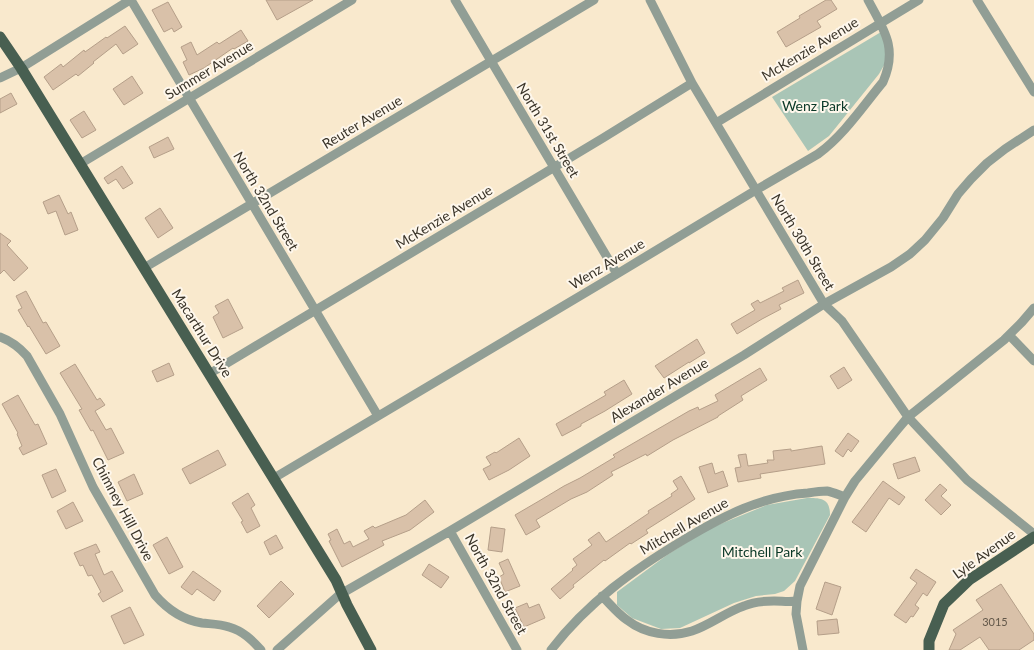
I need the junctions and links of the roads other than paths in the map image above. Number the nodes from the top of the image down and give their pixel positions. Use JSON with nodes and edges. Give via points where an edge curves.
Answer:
{"nodes":[{"id":1,"x":130,"y":0,"type":"edge"},
{"id":2,"x":352,"y":0,"type":"edge"},
{"id":3,"x":455,"y":0,"type":"edge"},
{"id":4,"x":594,"y":0,"type":"edge"},
{"id":5,"x":650,"y":0,"type":"edge"},
{"id":6,"x":868,"y":0,"type":"edge"},
{"id":7,"x":919,"y":0,"type":"edge"},
{"id":8,"x":976,"y":0,"type":"edge"},
{"id":9,"x":880,"y":23,"type":"junction"},
{"id":10,"x":0,"y":36,"type":"edge"},
{"id":11,"x":492,"y":61,"type":"junction"},
{"id":12,"x":21,"y":68,"type":"junction"},
{"id":13,"x":0,"y":78,"type":"edge"},
{"id":14,"x":692,"y":83,"type":"junction"},
{"id":15,"x":1034,"y":92,"type":"edge"},
{"id":16,"x":189,"y":98,"type":"junction"},
{"id":17,"x":716,"y":123,"type":"junction"},
{"id":18,"x":1034,"y":130,"type":"edge"},
{"id":19,"x":80,"y":164,"type":"junction"},
{"id":20,"x":554,"y":167,"type":"junction"},
{"id":21,"x":756,"y":190,"type":"junction"},
{"id":22,"x":252,"y":204,"type":"junction"},
{"id":23,"x":144,"y":268,"type":"junction"},
{"id":24,"x":617,"y":274,"type":"junction"},
{"id":25,"x":824,"y":304,"type":"junction"},
{"id":26,"x":1034,"y":308,"type":"edge"},
{"id":27,"x":315,"y":310,"type":"junction"},
{"id":28,"x":1009,"y":335,"type":"junction"},
{"id":29,"x":0,"y":337,"type":"edge"},
{"id":30,"x":1034,"y":361,"type":"edge"},
{"id":31,"x":209,"y":374,"type":"junction"},
{"id":32,"x":378,"y":416,"type":"junction"},
{"id":33,"x":908,"y":417,"type":"junction"},
{"id":34,"x":274,"y":478,"type":"junction"},
{"id":35,"x":845,"y":497,"type":"junction"},
{"id":36,"x":450,"y":531,"type":"junction"},
{"id":37,"x":1034,"y":535,"type":"edge"},
{"id":38,"x":342,"y":594,"type":"junction"},
{"id":39,"x":602,"y":596,"type":"junction"},
{"id":40,"x":797,"y":601,"type":"junction"},
{"id":41,"x":261,"y":650,"type":"edge"},
{"id":42,"x":277,"y":650,"type":"edge"},
{"id":43,"x":371,"y":650,"type":"edge"},
{"id":44,"x":517,"y":650,"type":"edge"},
{"id":45,"x":551,"y":650,"type":"edge"},
{"id":46,"x":803,"y":650,"type":"edge"},
{"id":47,"x":929,"y":650,"type":"edge"}],
"edges":[{"from":1,"to":12,"type":"street"},
{"from":1,"to":16,"type":"street","name":"North 32nd Street"},
{"from":2,"to":16,"type":"street","name":"Summer Avenue"},
{"from":3,"to":11,"type":"street","name":"North 31st Street"},
{"from":4,"to":11,"type":"street","name":"Reuter Avenue"},
{"from":5,"to":14,"type":"street","name":"North 30th Street"},
{"from":6,"to":9,"type":"street","name":"Wenz Avenue"},
{"from":7,"to":9,"type":"street","name":"McKenzie Avenue"},
{"from":8,"to":15,"type":"street"},
{"from":9,"to":17,"type":"street","name":"McKenzie Avenue"},
{"from":9,"to":21,"type":"street","name":"Wenz Avenue","via":[[890,52],[883,82],[828,147]]},
{"from":10,"to":12,"type":"main road","name":"Macarthur Drive"},
{"from":11,"to":20,"type":"street","name":"North 31st Street"},
{"from":11,"to":22,"type":"street","name":"Reuter Avenue"},
{"from":12,"to":13,"type":"street"},
{"from":12,"to":19,"type":"main road","name":"Macarthur Drive"},
{"from":14,"to":17,"type":"street","name":"North 30th Street"},
{"from":14,"to":20,"type":"street","name":"McKenzie Avenue"},
{"from":16,"to":19,"type":"street","name":"Summer Avenue"},
{"from":16,"to":22,"type":"street","name":"North 32nd Street"},
{"from":17,"to":21,"type":"street","name":"North 30th Street"},
{"from":18,"to":25,"type":"street","name":"Alexander Avenue","via":[[987,163],[958,194],[931,234],[910,254]]},
{"from":19,"to":23,"type":"main road","name":"Macarthur Drive"},
{"from":20,"to":24,"type":"street","name":"North 31st Street"},
{"from":20,"to":27,"type":"street","name":"McKenzie Avenue"},
{"from":21,"to":24,"type":"street","name":"Wenz Avenue"},
{"from":21,"to":25,"type":"street","name":"North 30th Street"},
{"from":22,"to":23,"type":"street","name":"Reuter Avenue"},
{"from":22,"to":27,"type":"street","name":"North 32nd Street"},
{"from":23,"to":31,"type":"main road","name":"Macarthur Drive"},
{"from":24,"to":32,"type":"street","name":"Wenz Avenue"},
{"from":25,"to":33,"type":"street","name":"North 30th Street","via":[[842,321]]},
{"from":25,"to":36,"type":"street","name":"Alexander Avenue"},
{"from":26,"to":28,"type":"street"},
{"from":27,"to":31,"type":"street","name":"McKenzie Avenue"},
{"from":27,"to":32,"type":"street","name":"North 32nd Street"},
{"from":28,"to":30,"type":"street"},
{"from":28,"to":33,"type":"street"},
{"from":29,"to":41,"type":"street","name":"Chimney Hill Drive","via":[[12,342],[27,356],[60,414],[93,487],[162,604],[196,622],[237,630]]},
{"from":31,"to":34,"type":"main road","name":"Macarthur Drive"},
{"from":32,"to":34,"type":"street","name":"Wenz Avenue"},
{"from":33,"to":35,"type":"street"},
{"from":33,"to":37,"type":"street","name":"North 30th Street","via":[[967,480]]},
{"from":34,"to":38,"type":"main road","name":"Macarthur Drive"},
{"from":35,"to":39,"type":"street","name":"Mitchell Avenue","via":[[828,491],[800,493],[743,508],[660,554]]},
{"from":35,"to":40,"type":"street","via":[[800,586]]},
{"from":36,"to":38,"type":"street","name":"Alexander Avenue"},
{"from":36,"to":44,"type":"street","name":"North 32nd Street"},
{"from":37,"to":47,"type":"main road","name":"Lyle Avenue","via":[[969,580],[944,604],[929,641]]},
{"from":38,"to":42,"type":"street","name":"Alexander Avenue"},
{"from":38,"to":43,"type":"main road","name":"Macarthur Drive"},
{"from":39,"to":40,"type":"street","via":[[636,626],[667,635],[693,630],[730,611],[757,602]]},
{"from":39,"to":45,"type":"street","name":"Mitchell Avenue"},
{"from":40,"to":46,"type":"street","via":[[796,614]]}]}
